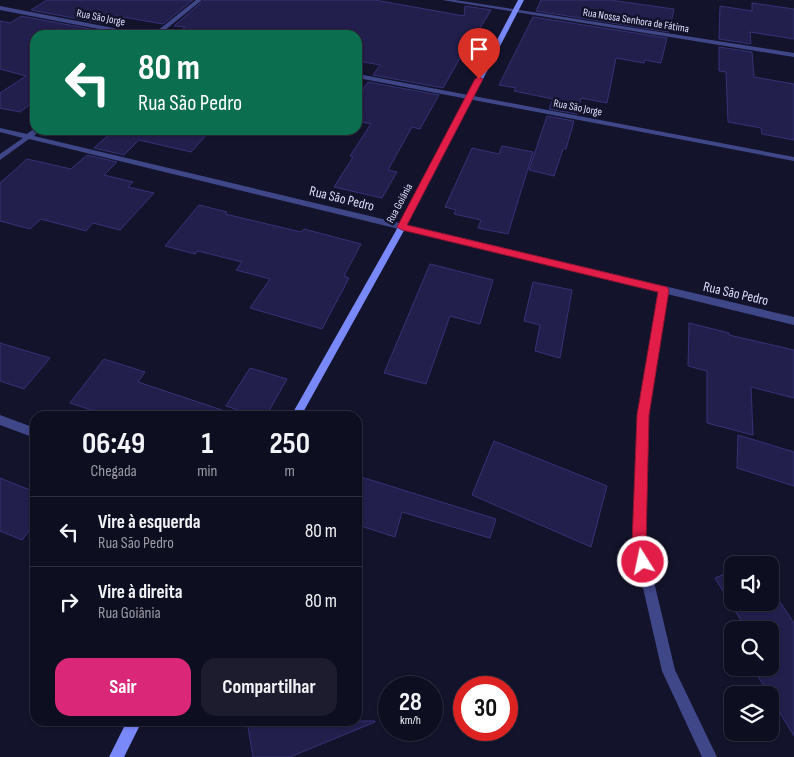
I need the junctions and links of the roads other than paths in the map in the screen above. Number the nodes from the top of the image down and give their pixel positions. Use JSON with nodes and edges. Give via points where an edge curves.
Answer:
{"nodes":[{"id":1,"x":199,"y":0,"type":"edge"},
{"id":2,"x":445,"y":0,"type":"edge"},
{"id":3,"x":521,"y":0,"type":"edge"},
{"id":4,"x":0,"y":8,"type":"edge"},
{"id":5,"x":515,"y":11,"type":"junction"},
{"id":6,"x":113,"y":30,"type":"edge"},
{"id":7,"x":161,"y":30,"type":"edge"},
{"id":8,"x":794,"y":55,"type":"edge"},
{"id":9,"x":362,"y":77,"type":"edge"},
{"id":10,"x":470,"y":96,"type":"junction"},
{"id":11,"x":0,"y":130,"type":"edge"},
{"id":12,"x":31,"y":135,"type":"edge"},
{"id":13,"x":28,"y":137,"type":"junction"},
{"id":14,"x":0,"y":158,"type":"edge"},
{"id":15,"x":794,"y":159,"type":"edge"},
{"id":16,"x":402,"y":227,"type":"junction"},
{"id":17,"x":664,"y":290,"type":"junction"},
{"id":18,"x":794,"y":321,"type":"edge"},
{"id":19,"x":299,"y":411,"type":"edge"},
{"id":20,"x":0,"y":420,"type":"edge"},
{"id":21,"x":30,"y":431,"type":"edge"},
{"id":22,"x":132,"y":726,"type":"edge"},
{"id":23,"x":116,"y":757,"type":"edge"},
{"id":24,"x":710,"y":757,"type":"edge"}],
"edges":[{"from":1,"to":7,"type":"street"},
{"from":2,"to":5,"type":"street","name":"Rua Nossa Senhora de Fátima"},
{"from":3,"to":5,"type":"street","name":"Rua Goiânia"},
{"from":4,"to":6,"type":"street","name":"Rua São Jorge"},
{"from":5,"to":8,"type":"street","name":"Rua Nossa Senhora de Fátima"},
{"from":5,"to":10,"type":"street","name":"Rua Goiânia"},
{"from":9,"to":10,"type":"street","name":"Rua São Jorge"},
{"from":10,"to":15,"type":"street","name":"Rua São Jorge"},
{"from":10,"to":16,"type":"street","name":"Rua Goiânia"},
{"from":11,"to":13,"type":"street","name":"Rua São Pedro"},
{"from":12,"to":13,"type":"street"},
{"from":13,"to":14,"type":"street"},
{"from":13,"to":16,"type":"street","name":"Rua São Pedro"},
{"from":16,"to":17,"type":"street","name":"Rua São Pedro"},
{"from":16,"to":19,"type":"street","name":"Rua Goiânia"},
{"from":17,"to":18,"type":"street","name":"Rua São Pedro"},
{"from":17,"to":24,"type":"street","via":[[643,415],[639,544],[669,671]]},
{"from":20,"to":21,"type":"street"},
{"from":22,"to":23,"type":"street"}]}
